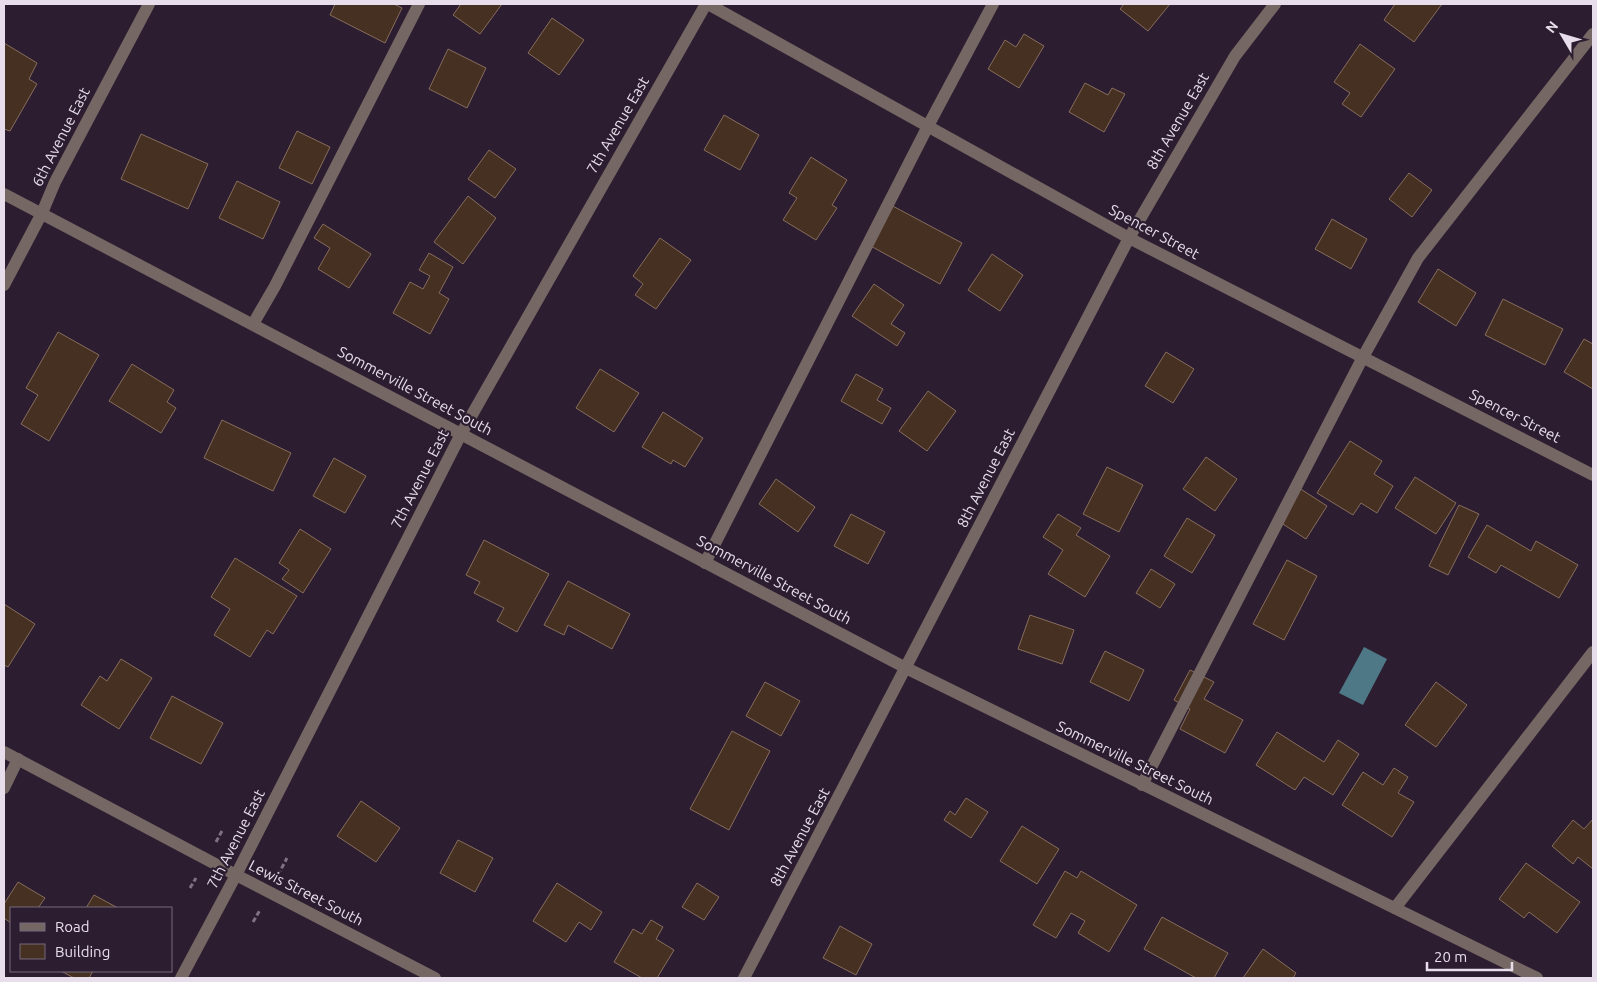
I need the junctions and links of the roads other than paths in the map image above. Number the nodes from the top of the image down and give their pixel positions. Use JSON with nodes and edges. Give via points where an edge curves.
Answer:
{"nodes":[{"id":1,"x":149,"y":4,"type":"edge"},
{"id":2,"x":419,"y":4,"type":"edge"},
{"id":3,"x":707,"y":4,"type":"edge"},
{"id":4,"x":993,"y":4,"type":"edge"},
{"id":5,"x":1275,"y":4,"type":"edge"},
{"id":6,"x":1593,"y":34,"type":"edge"},
{"id":7,"x":928,"y":126,"type":"junction"},
{"id":8,"x":4,"y":194,"type":"edge"},
{"id":9,"x":42,"y":213,"type":"junction"},
{"id":10,"x":1129,"y":238,"type":"junction"},
{"id":11,"x":4,"y":285,"type":"edge"},
{"id":12,"x":253,"y":324,"type":"junction"},
{"id":13,"x":1363,"y":357,"type":"junction"},
{"id":14,"x":461,"y":434,"type":"junction"},
{"id":15,"x":1593,"y":475,"type":"edge"},
{"id":16,"x":705,"y":563,"type":"junction"},
{"id":17,"x":1593,"y":652,"type":"edge"},
{"id":18,"x":906,"y":668,"type":"junction"},
{"id":19,"x":4,"y":752,"type":"edge"},
{"id":20,"x":18,"y":759,"type":"junction"},
{"id":21,"x":1142,"y":784,"type":"junction"},
{"id":22,"x":4,"y":788,"type":"edge"},
{"id":23,"x":236,"y":875,"type":"junction"},
{"id":24,"x":1395,"y":908,"type":"junction"},
{"id":25,"x":181,"y":978,"type":"edge"},
{"id":26,"x":434,"y":978,"type":"edge"},
{"id":27,"x":744,"y":978,"type":"edge"},
{"id":28,"x":1537,"y":978,"type":"edge"}],
"edges":[{"from":1,"to":9,"type":"street","name":"6th Avenue East","via":[[55,182]]},
{"from":2,"to":12,"type":"street"},
{"from":3,"to":7,"type":"street","name":"Spencer Street"},
{"from":3,"to":14,"type":"street","name":"7th Avenue East"},
{"from":4,"to":7,"type":"street"},
{"from":5,"to":10,"type":"street","name":"8th Avenue East","via":[[1235,56]]},
{"from":6,"to":13,"type":"street","via":[[1418,258]]},
{"from":7,"to":10,"type":"street","name":"Spencer Street"},
{"from":7,"to":16,"type":"street"},
{"from":8,"to":9,"type":"street","name":"Sommerville Street South"},
{"from":9,"to":11,"type":"street","name":"6th Avenue East"},
{"from":9,"to":12,"type":"street","name":"Sommerville Street South"},
{"from":10,"to":13,"type":"street","name":"Spencer Street"},
{"from":10,"to":18,"type":"street","name":"8th Avenue East"},
{"from":12,"to":14,"type":"street","name":"Sommerville Street South"},
{"from":13,"to":15,"type":"street","name":"Spencer Street"},
{"from":13,"to":21,"type":"street"},
{"from":14,"to":16,"type":"street","name":"Sommerville Street South"},
{"from":14,"to":23,"type":"street","name":"7th Avenue East"},
{"from":16,"to":18,"type":"street","name":"Sommerville Street South"},
{"from":17,"to":24,"type":"street"},
{"from":18,"to":21,"type":"street","name":"Sommerville Street South"},
{"from":18,"to":27,"type":"street","name":"8th Avenue East"},
{"from":19,"to":20,"type":"street","name":"Lewis Street South"},
{"from":20,"to":22,"type":"street"},
{"from":20,"to":23,"type":"street","name":"Lewis Street South"},
{"from":21,"to":24,"type":"street","name":"Sommerville Street South"},
{"from":23,"to":25,"type":"street","name":"7th Avenue East"},
{"from":23,"to":26,"type":"street","name":"Lewis Street South"},
{"from":24,"to":28,"type":"street","name":"Sommerville Street South"}]}
